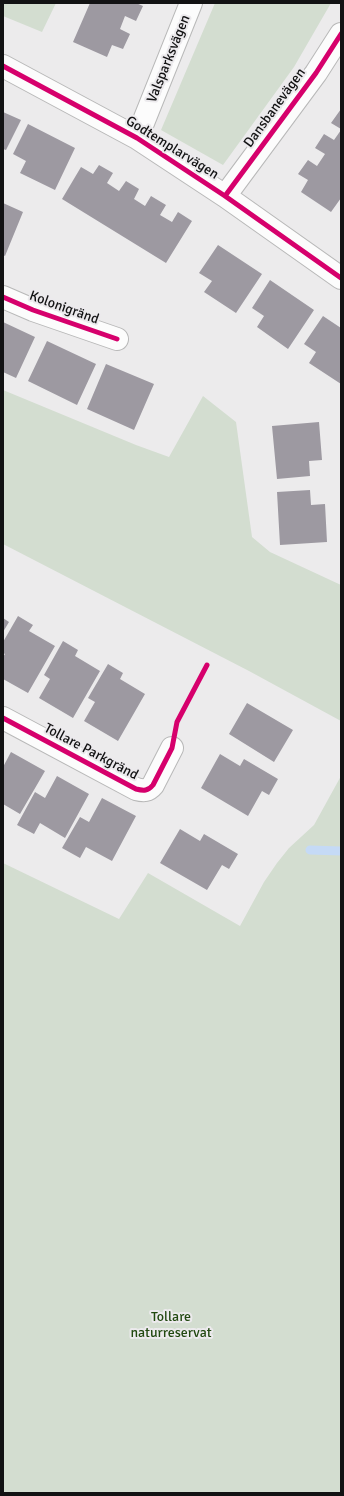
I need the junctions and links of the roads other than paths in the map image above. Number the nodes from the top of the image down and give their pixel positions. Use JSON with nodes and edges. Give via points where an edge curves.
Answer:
{"nodes":[{"id":1,"x":191,"y":3,"type":"edge"},
{"id":2,"x":341,"y":34,"type":"edge"},
{"id":3,"x":3,"y":66,"type":"edge"},
{"id":4,"x":137,"y":138,"type":"junction"},
{"id":5,"x":225,"y":196,"type":"junction"},
{"id":6,"x":341,"y":278,"type":"edge"},
{"id":7,"x":3,"y":297,"type":"edge"},
{"id":8,"x":117,"y":339,"type":"dead end"},
{"id":9,"x":3,"y":718,"type":"edge"},
{"id":10,"x":172,"y":748,"type":"dead end"}],
"edges":[{"from":1,"to":4,"type":"street","name":"Valsparksvägen"},
{"from":2,"to":5,"type":"street","name":"Dansbanevägen","via":[[316,73]]},
{"from":3,"to":4,"type":"street","name":"Godtemplarvägen"},
{"from":4,"to":5,"type":"street","name":"Godtemplarvägen"},
{"from":5,"to":6,"type":"street","name":"Godtemplarvägen"},
{"from":7,"to":8,"type":"street","name":"Kolonigränd"},
{"from":9,"to":10,"type":"street","name":"Tollare Parkgränd","via":[[136,790],[150,789]]}]}
